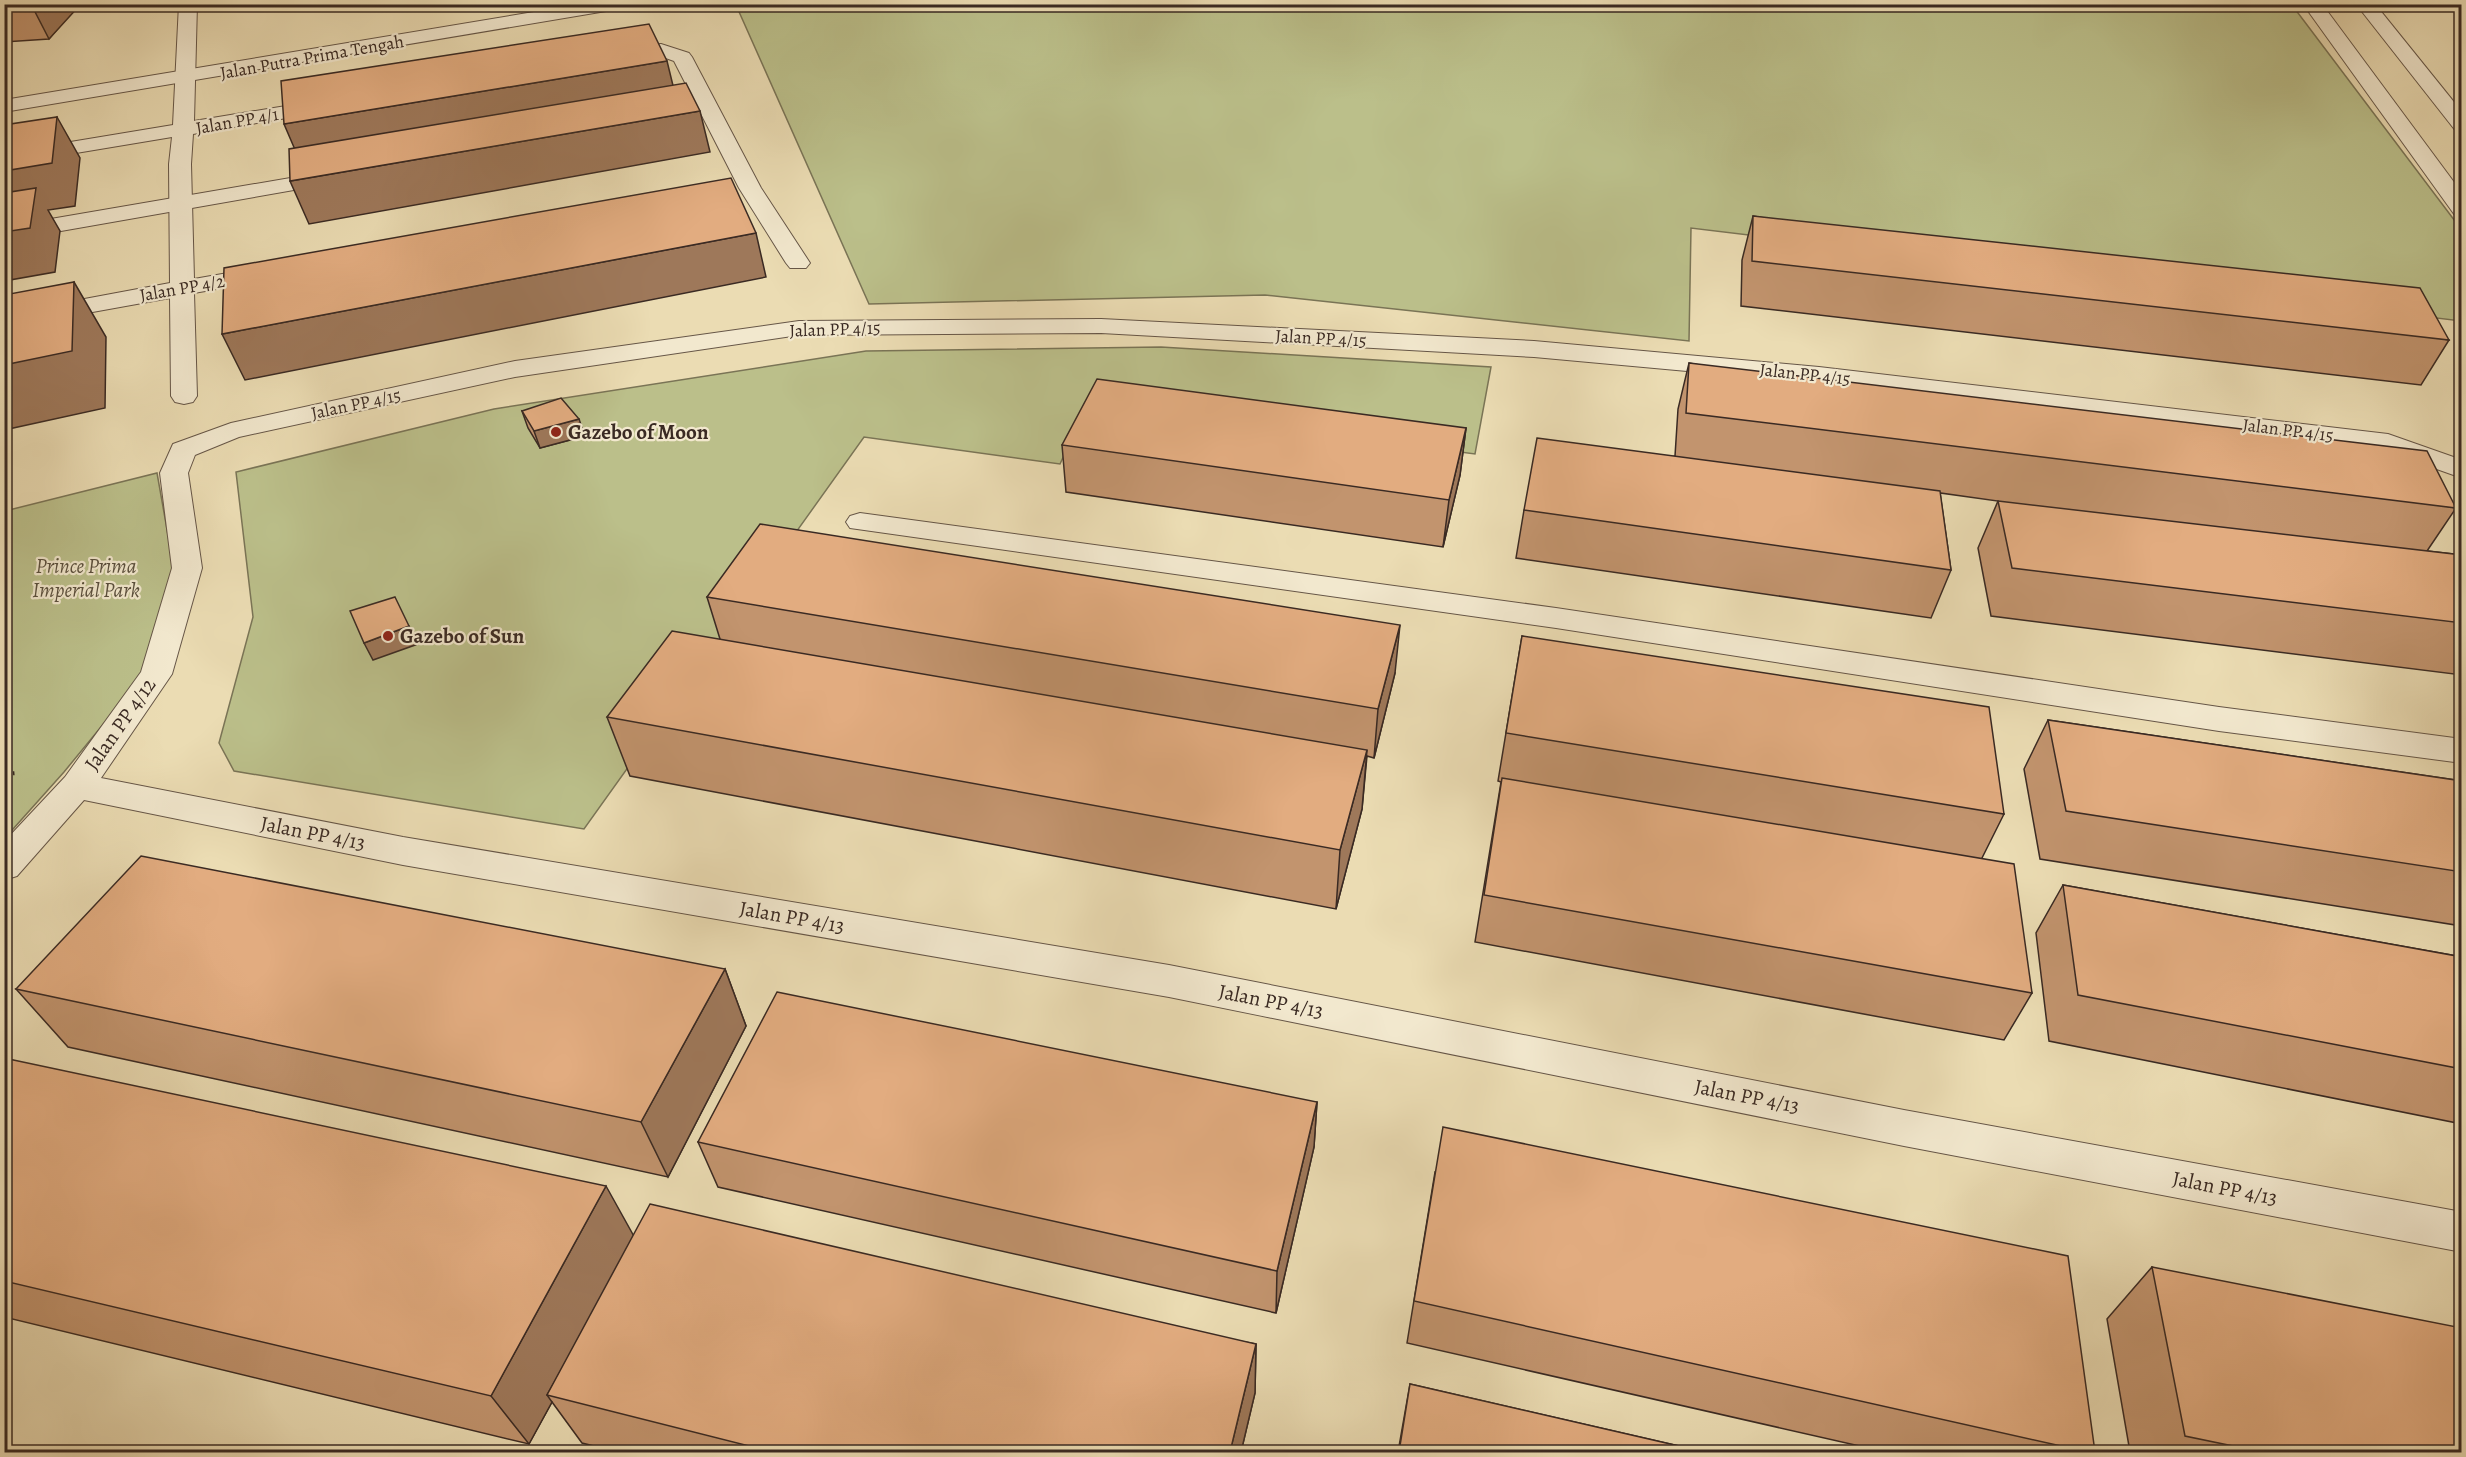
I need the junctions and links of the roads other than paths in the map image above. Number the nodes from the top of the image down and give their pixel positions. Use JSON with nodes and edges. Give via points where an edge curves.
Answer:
{"nodes":[{"id":1,"x":188,"y":4,"type":"edge"},
{"id":2,"x":618,"y":4,"type":"edge"},
{"id":3,"x":2312,"y":4,"type":"edge"},
{"id":4,"x":2365,"y":4,"type":"edge"},
{"id":5,"x":603,"y":56,"type":"edge"},
{"id":6,"x":187,"y":77,"type":"junction"},
{"id":7,"x":346,"y":102,"type":"edge"},
{"id":8,"x":4,"y":106,"type":"edge"},
{"id":9,"x":711,"y":113,"type":"junction"},
{"id":10,"x":687,"y":117,"type":"edge"},
{"id":11,"x":2462,"y":126,"type":"edge"},
{"id":12,"x":182,"y":130,"type":"junction"},
{"id":13,"x":4,"y":159,"type":"edge"},
{"id":14,"x":357,"y":173,"type":"edge"},
{"id":15,"x":750,"y":188,"type":"junction"},
{"id":16,"x":727,"y":192,"type":"edge"},
{"id":17,"x":180,"y":203,"type":"junction"},
{"id":18,"x":2462,"y":208,"type":"edge"},
{"id":19,"x":4,"y":234,"type":"edge"},
{"id":20,"x":798,"y":263,"type":"dead end"},
{"id":21,"x":287,"y":270,"type":"edge"},
{"id":22,"x":182,"y":288,"type":"junction"},
{"id":23,"x":4,"y":321,"type":"edge"},
{"id":24,"x":184,"y":396,"type":"dead end"},
{"id":25,"x":183,"y":450,"type":"joint"},
{"id":26,"x":2462,"y":470,"type":"edge"},
{"id":27,"x":860,"y":522,"type":"dead end"},
{"id":28,"x":2462,"y":751,"type":"edge"},
{"id":29,"x":77,"y":786,"type":"junction"},
{"id":30,"x":4,"y":866,"type":"edge"},
{"id":31,"x":2462,"y":1232,"type":"edge"}],
"edges":[{"from":1,"to":6,"type":"street"},
{"from":2,"to":6,"type":"street","name":"Jalan Putra Prima Tengah"},
{"from":3,"to":18,"type":"street"},
{"from":4,"to":11,"type":"street"},
{"from":5,"to":9,"type":"street","via":[[661,50],[682,57]]},
{"from":6,"to":8,"type":"street","name":"Jalan Putra Prima Tengah"},
{"from":6,"to":12,"type":"street"},
{"from":7,"to":12,"type":"street","name":"Jalan PP 4/1"},
{"from":9,"to":10,"type":"street"},
{"from":9,"to":15,"type":"street"},
{"from":12,"to":13,"type":"street","name":"Jalan PP 4/1"},
{"from":12,"to":17,"type":"street"},
{"from":14,"to":17,"type":"street"},
{"from":15,"to":16,"type":"street"},
{"from":15,"to":20,"type":"street"},
{"from":17,"to":19,"type":"street"},
{"from":17,"to":22,"type":"street"},
{"from":21,"to":22,"type":"street","name":"Jalan PP 4/2"},
{"from":22,"to":23,"type":"street","name":"Jalan PP 4/2"},
{"from":22,"to":24,"type":"street"},
{"from":25,"to":26,"type":"street","name":"Jalan PP 4/15","via":[[231,431],[515,369],[799,328],[1101,326],[1534,349],[1820,375],[2388,442]]},
{"from":25,"to":29,"type":"street","name":"Jalan PP 4/12","via":[[174,472],[187,568],[156,674]]},
{"from":27,"to":28,"type":"street","via":[[1556,618],[2219,719]]},
{"from":29,"to":30,"type":"street","name":"Jalan PP 4/12"},
{"from":29,"to":31,"type":"street","name":"Jalan PP 4/13","via":[[403,851],[1169,981],[1904,1128]]}]}
